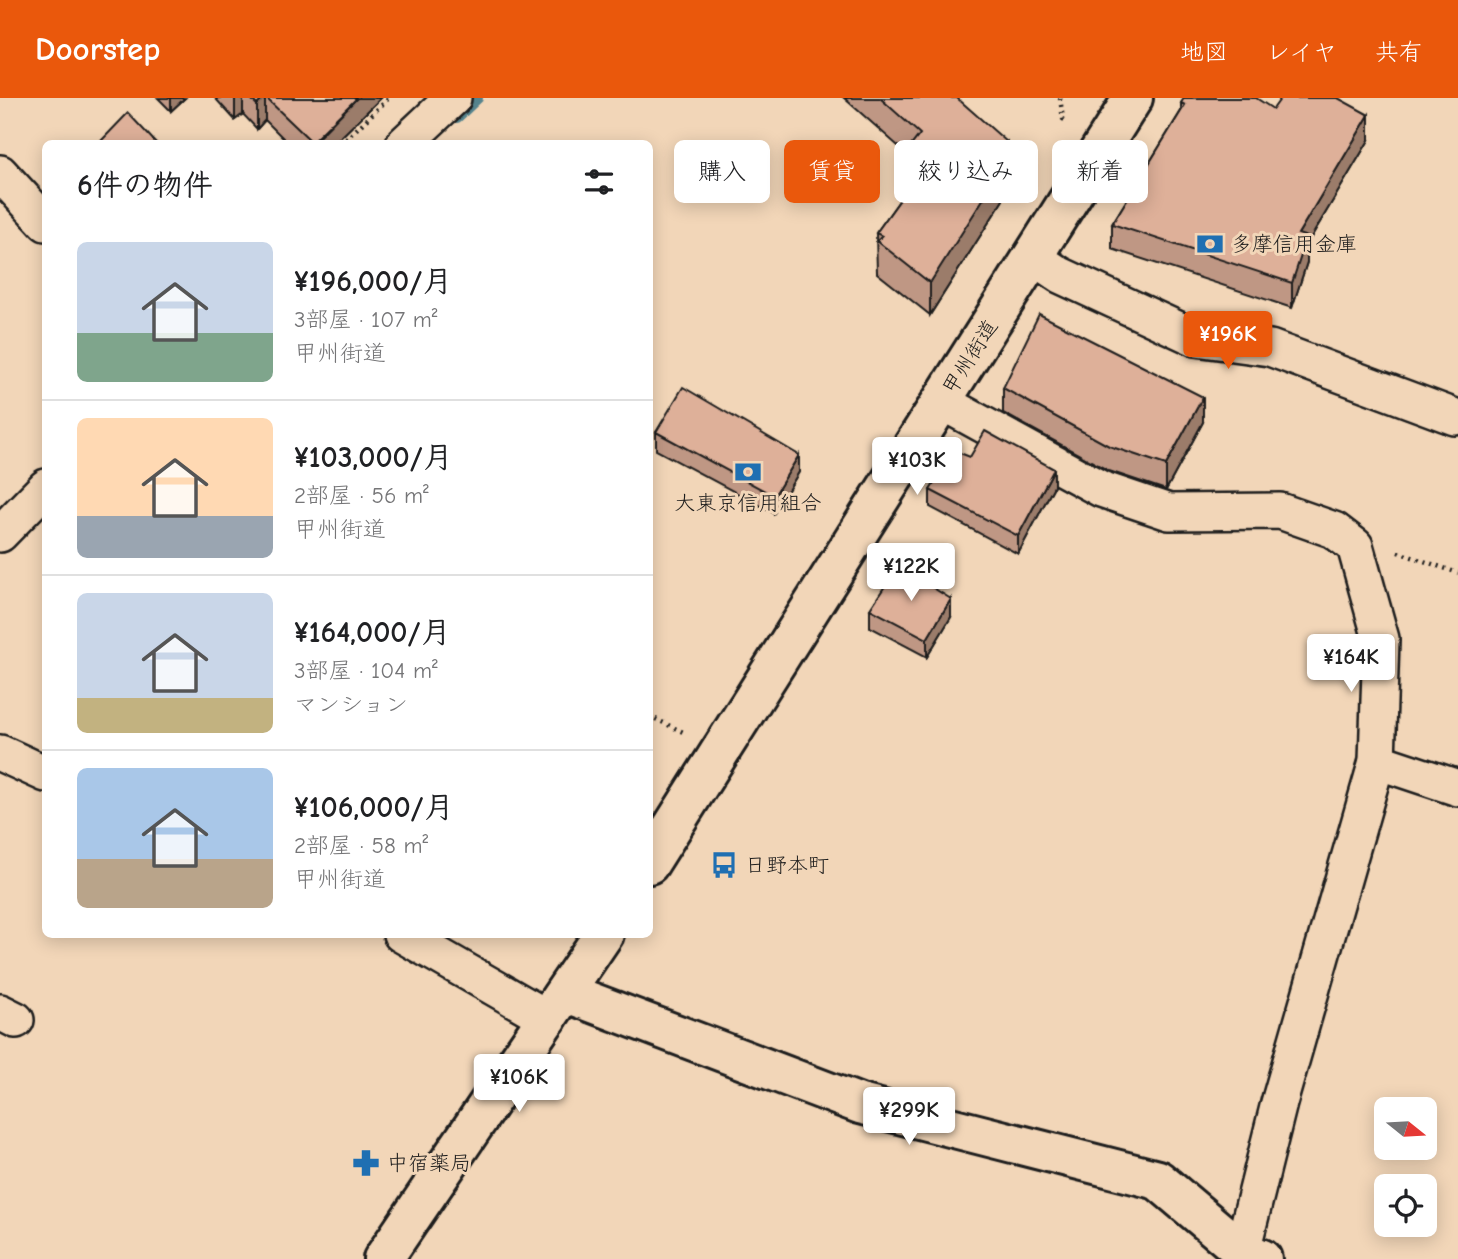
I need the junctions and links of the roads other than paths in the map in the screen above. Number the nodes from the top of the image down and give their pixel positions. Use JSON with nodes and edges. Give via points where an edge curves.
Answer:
{"nodes":[{"id":1,"x":453,"y":98,"type":"edge"},
{"id":2,"x":1133,"y":98,"type":"edge"},
{"id":3,"x":408,"y":140,"type":"edge"},
{"id":4,"x":0,"y":173,"type":"edge"},
{"id":5,"x":42,"y":219,"type":"edge"},
{"id":6,"x":1033,"y":257,"type":"junction"},
{"id":7,"x":942,"y":402,"type":"junction"},
{"id":8,"x":1455,"y":417,"type":"dead end"},
{"id":9,"x":42,"y":491,"type":"edge"},
{"id":10,"x":0,"y":534,"type":"edge"},
{"id":11,"x":0,"y":753,"type":"edge"},
{"id":12,"x":1377,"y":761,"type":"junction"},
{"id":13,"x":42,"y":772,"type":"edge"},
{"id":14,"x":1458,"y":788,"type":"edge"},
{"id":15,"x":653,"y":858,"type":"edge"},
{"id":16,"x":410,"y":938,"type":"edge"},
{"id":17,"x":601,"y":938,"type":"edge"},
{"id":18,"x":558,"y":1006,"type":"junction"},
{"id":19,"x":1252,"y":1255,"type":"edge"},
{"id":20,"x":383,"y":1259,"type":"edge"}],
"edges":[{"from":1,"to":3,"type":"street"},
{"from":2,"to":6,"type":"main road","name":"甲州街道"},
{"from":4,"to":5,"type":"street"},
{"from":6,"to":7,"type":"main road","name":"甲州街道"},
{"from":6,"to":8,"type":"street","via":[[1060,275],[1196,338],[1270,348]]},
{"from":7,"to":12,"type":"street","via":[[1101,489],[1169,512],[1280,511],[1334,530],[1355,546],[1381,639]]},
{"from":7,"to":15,"type":"main road","name":"甲州街道"},
{"from":9,"to":10,"type":"street"},
{"from":11,"to":13,"type":"street"},
{"from":12,"to":14,"type":"street"},
{"from":12,"to":19,"type":"street","via":[[1279,1103]]},
{"from":16,"to":18,"type":"street"},
{"from":17,"to":18,"type":"main road"},
{"from":18,"to":19,"type":"main road","via":[[860,1104],[1158,1180]]},
{"from":18,"to":20,"type":"main road"}]}
